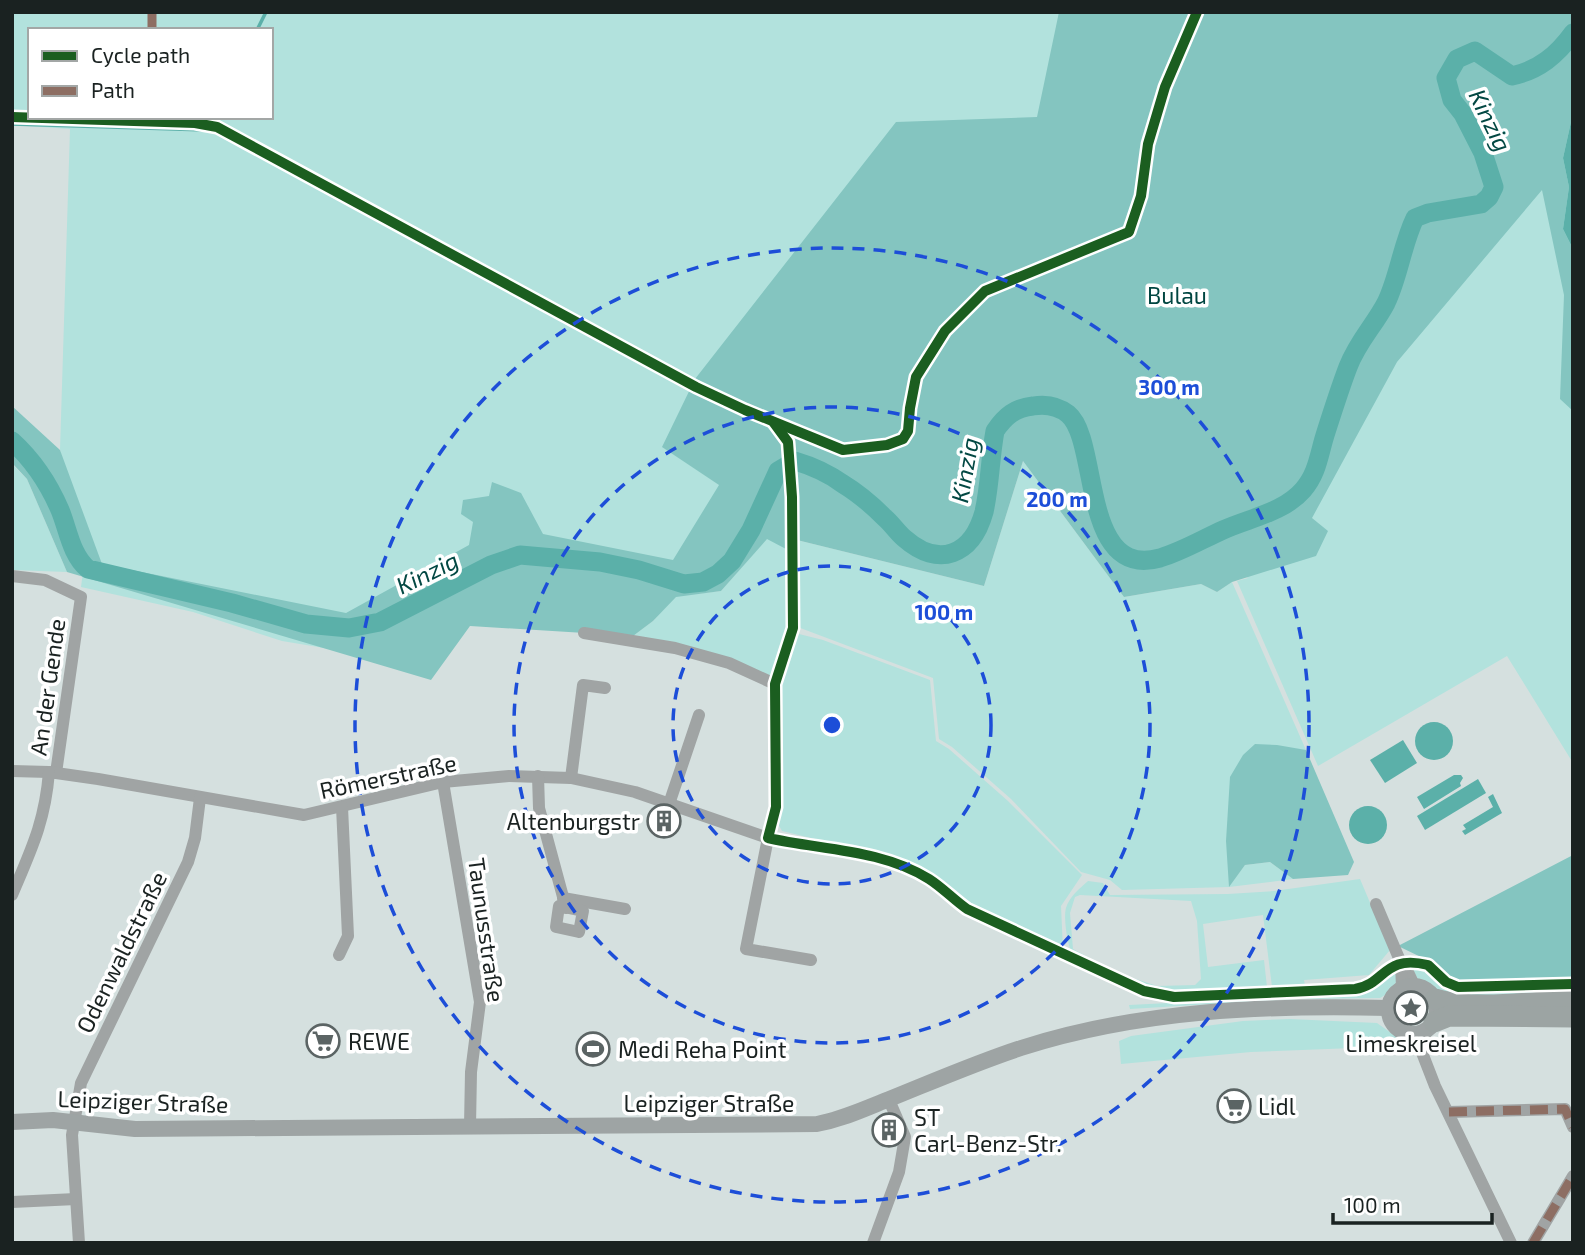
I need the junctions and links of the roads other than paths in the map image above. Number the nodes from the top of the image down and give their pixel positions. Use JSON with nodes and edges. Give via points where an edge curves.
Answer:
{"nodes":[{"id":1,"x":12,"y":576,"type":"edge"},
{"id":2,"x":584,"y":633,"type":"dead end"},
{"id":3,"x":605,"y":688,"type":"dead end"},
{"id":4,"x":699,"y":715,"type":"dead end"},
{"id":5,"x":12,"y":771,"type":"edge"},
{"id":6,"x":53,"y":773,"type":"junction"},
{"id":7,"x":538,"y":776,"type":"junction"},
{"id":8,"x":571,"y":778,"type":"junction"},
{"id":9,"x":443,"y":782,"type":"junction"},
{"id":10,"x":200,"y":798,"type":"junction"},
{"id":11,"x":669,"y":804,"type":"junction"},
{"id":12,"x":342,"y":807,"type":"junction"},
{"id":13,"x":768,"y":838,"type":"junction"},
{"id":14,"x":12,"y":895,"type":"edge"},
{"id":15,"x":1376,"y":904,"type":"dead end"},
{"id":16,"x":625,"y":909,"type":"dead end"},
{"id":17,"x":339,"y":955,"type":"dead end"},
{"id":18,"x":811,"y":960,"type":"dead end"},
{"id":19,"x":1408,"y":986,"type":"junction"},
{"id":20,"x":1435,"y":999,"type":"junction"},
{"id":21,"x":1573,"y":1000,"type":"edge"},
{"id":22,"x":1388,"y":1008,"type":"junction"},
{"id":23,"x":1573,"y":1017,"type":"edge"},
{"id":24,"x":1426,"y":1028,"type":"junction"},
{"id":25,"x":889,"y":1100,"type":"junction"},
{"id":26,"x":1569,"y":1109,"type":"edge"},
{"id":27,"x":1449,"y":1112,"type":"junction"},
{"id":28,"x":12,"y":1122,"type":"edge"},
{"id":29,"x":73,"y":1123,"type":"junction"},
{"id":30,"x":470,"y":1126,"type":"junction"},
{"id":31,"x":1573,"y":1126,"type":"edge"},
{"id":32,"x":1573,"y":1175,"type":"edge"},
{"id":33,"x":76,"y":1199,"type":"junction"},
{"id":34,"x":12,"y":1202,"type":"edge"},
{"id":35,"x":79,"y":1243,"type":"edge"},
{"id":36,"x":873,"y":1243,"type":"edge"},
{"id":37,"x":1511,"y":1243,"type":"edge"},
{"id":38,"x":1533,"y":1243,"type":"edge"}],
"edges":[{"from":1,"to":6,"type":"street","name":"An der Gende","via":[[45,580],[81,597]]},
{"from":2,"to":13,"type":"street","via":[[675,648],[729,663],[775,684],[776,807]]},
{"from":3,"to":8,"type":"street","via":[[583,685]]},
{"from":4,"to":11,"type":"street"},
{"from":5,"to":6,"type":"street","name":"Römerstraße"},
{"from":6,"to":10,"type":"street","name":"Römerstraße"},
{"from":6,"to":14,"type":"street","via":[[40,828]]},
{"from":7,"to":8,"type":"street","name":"Römerstraße"},
{"from":7,"to":9,"type":"street","name":"Römerstraße"},
{"from":7,"to":16,"type":"street","via":[[539,808],[564,903]]},
{"from":8,"to":11,"type":"street","name":"Römerstraße"},
{"from":9,"to":12,"type":"street","name":"Römerstraße"},
{"from":9,"to":30,"type":"street","name":"Taunusstraße","via":[[480,1002]]},
{"from":10,"to":12,"type":"street","name":"Römerstraße","via":[[295,814]]},
{"from":10,"to":29,"type":"street","name":"Odenwaldstraße","via":[[188,862],[81,1083]]},
{"from":11,"to":13,"type":"street","name":"Römerstraße"},
{"from":12,"to":17,"type":"street","via":[[348,936]]},
{"from":13,"to":18,"type":"street","via":[[746,949]]},
{"from":15,"to":19,"type":"street","via":[[1407,970]]},
{"from":19,"to":20,"type":"main road","via":[[1425,989]]},
{"from":19,"to":22,"type":"main road","via":[[1393,995]]},
{"from":20,"to":21,"type":"highway","via":[[1467,1004]]},
{"from":20,"to":24,"type":"main road","via":[[1437,1011]]},
{"from":22,"to":24,"type":"main road","via":[[1398,1029],[1411,1034]]},
{"from":22,"to":25,"type":"main road","name":"Leipziger Straße","via":[[1241,1009],[1099,1028],[1001,1055]]},
{"from":23,"to":24,"type":"highway","via":[[1449,1016]]},
{"from":24,"to":27,"type":"street","via":[[1429,1072]]},
{"from":25,"to":30,"type":"main road","name":"Leipziger Straße","via":[[834,1121],[808,1125]]},
{"from":25,"to":36,"type":"street","via":[[905,1137],[899,1172]]},
{"from":26,"to":27,"type":"street"},
{"from":26,"to":31,"type":"street"},
{"from":27,"to":37,"type":"street"},
{"from":28,"to":29,"type":"main road","name":"Leipziger Straße"},
{"from":29,"to":30,"type":"main road","name":"Leipziger Straße","via":[[135,1129]]},
{"from":29,"to":33,"type":"street","name":"Odenwaldstraße"},
{"from":32,"to":38,"type":"street"},
{"from":33,"to":34,"type":"street"},
{"from":33,"to":35,"type":"street","name":"Odenwaldstraße"}]}
